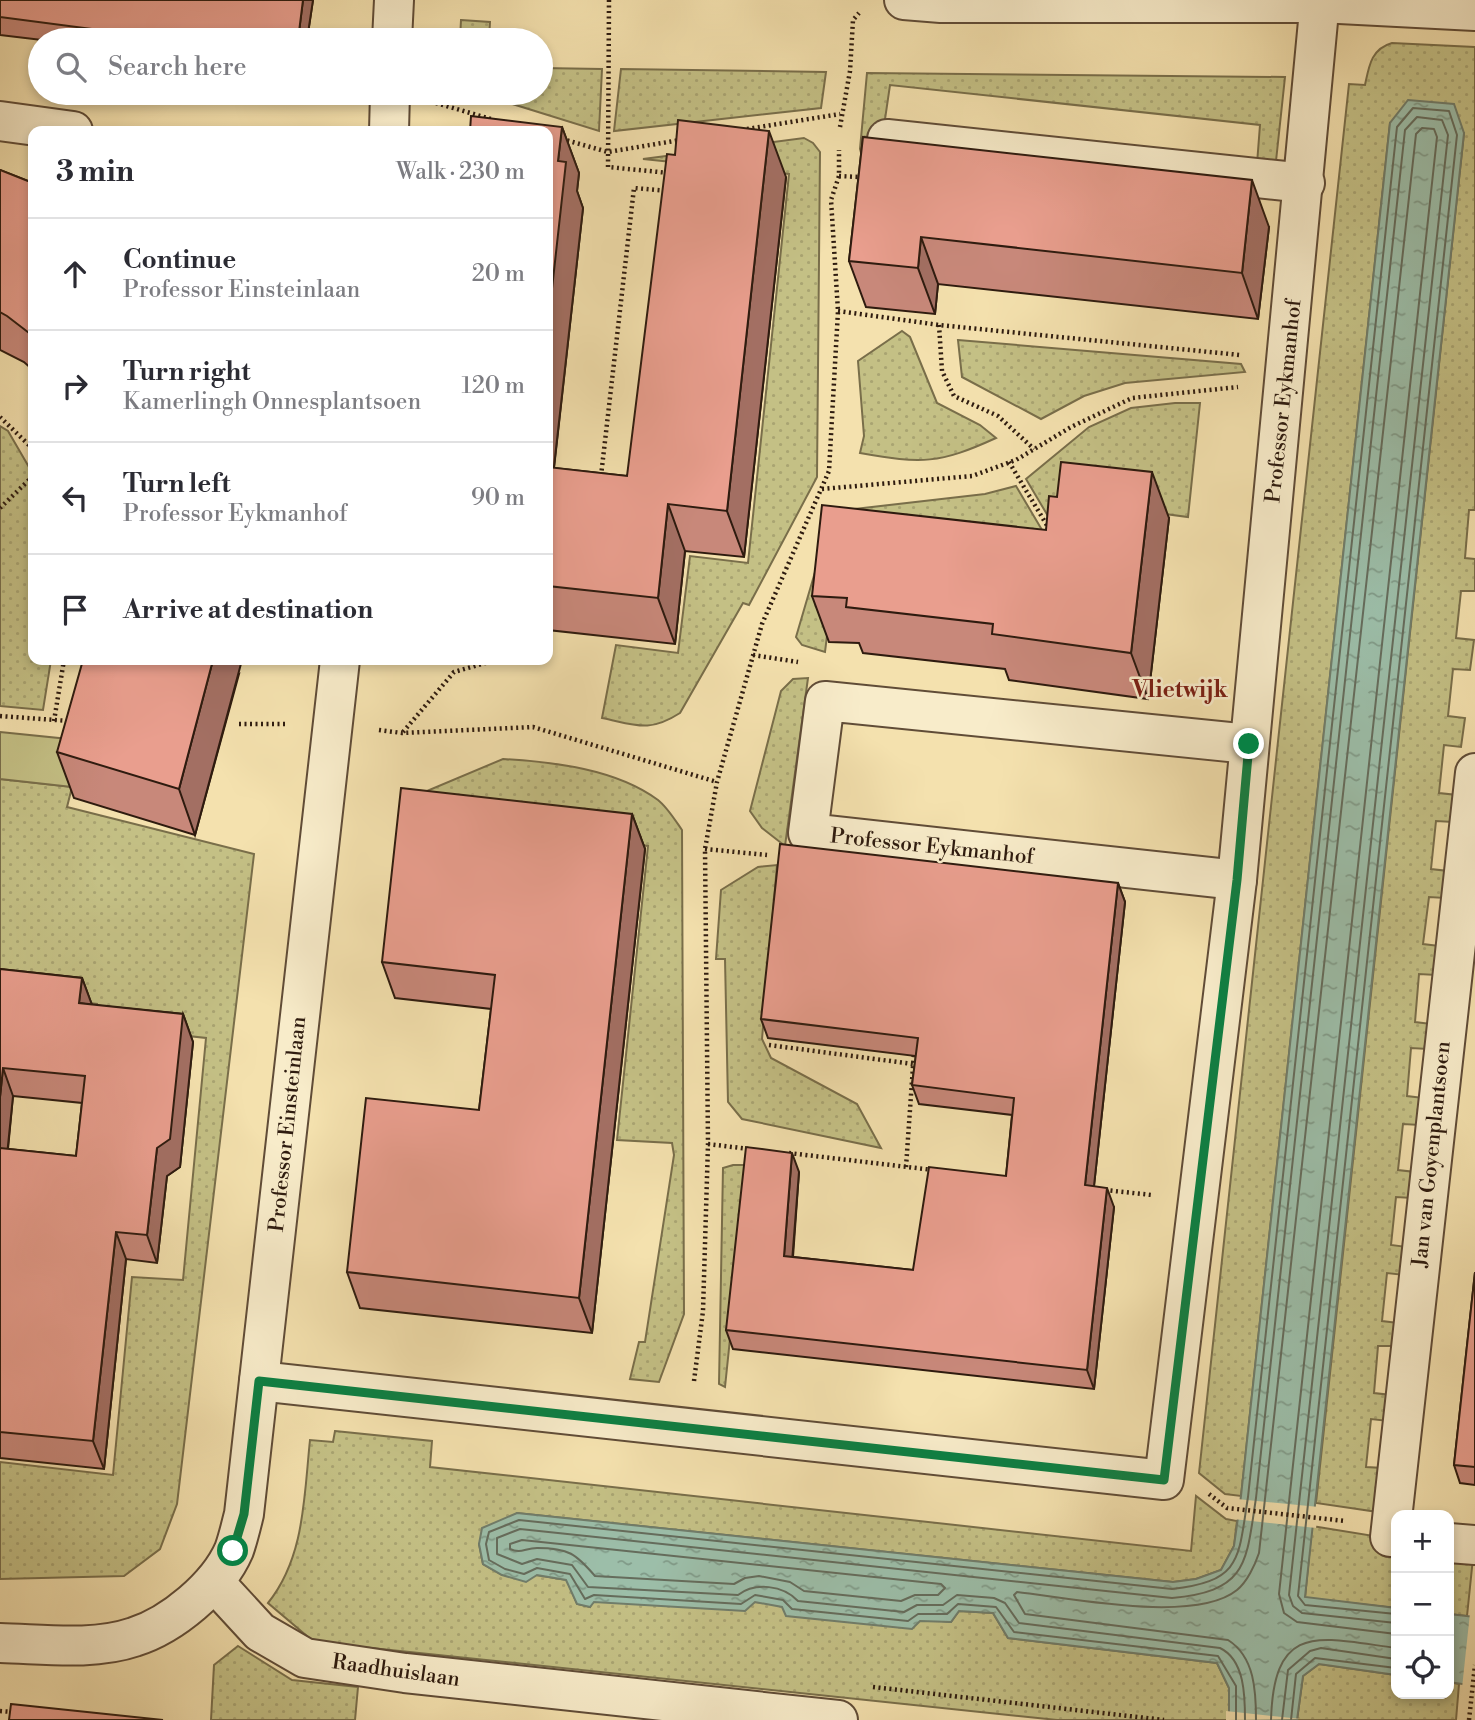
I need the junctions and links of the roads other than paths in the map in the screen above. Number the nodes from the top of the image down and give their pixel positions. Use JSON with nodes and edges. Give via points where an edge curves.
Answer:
{"nodes":[{"id":1,"x":394,"y":0,"type":"edge"},
{"id":2,"x":904,"y":0,"type":"edge"},
{"id":3,"x":1320,"y":1,"type":"edge"},
{"id":4,"x":1475,"y":11,"type":"edge"},
{"id":5,"x":393,"y":28,"type":"edge"},
{"id":6,"x":402,"y":105,"type":"edge"},
{"id":7,"x":0,"y":121,"type":"edge"},
{"id":8,"x":36,"y":126,"type":"edge"},
{"id":9,"x":392,"y":126,"type":"edge"},
{"id":10,"x":887,"y":139,"type":"edge"},
{"id":11,"x":1305,"y":183,"type":"junction"},
{"id":12,"x":339,"y":665,"type":"edge"},
{"id":13,"x":1249,"y":744,"type":"junction"},
{"id":14,"x":1475,"y":773,"type":"edge"},
{"id":15,"x":1237,"y":880,"type":"junction"},
{"id":16,"x":259,"y":1381,"type":"junction"},
{"id":17,"x":1396,"y":1510,"type":"edge"},
{"id":18,"x":1454,"y":1543,"type":"edge"},
{"id":19,"x":1475,"y":1545,"type":"edge"},
{"id":20,"x":214,"y":1582,"type":"junction"},
{"id":21,"x":0,"y":1643,"type":"edge"},
{"id":22,"x":838,"y":1720,"type":"edge"}],
"edges":[{"from":1,"to":5,"type":"street"},
{"from":2,"to":3,"type":"street"},
{"from":3,"to":4,"type":"street"},
{"from":3,"to":11,"type":"street","name":"Professor Eykmanhof"},
{"from":6,"to":9,"type":"street"},
{"from":7,"to":8,"type":"street"},
{"from":10,"to":11,"type":"street"},
{"from":11,"to":13,"type":"street","name":"Professor Eykmanhof"},
{"from":12,"to":16,"type":"street","name":"Professor Einsteinlaan"},
{"from":13,"to":15,"type":"street","name":"Professor Eykmanhof"},
{"from":13,"to":15,"type":"street","name":"Professor Eykmanhof","via":[[825,701],[808,832]]},
{"from":14,"to":17,"type":"street","name":"Jan van Goyenplantsoen"},
{"from":15,"to":16,"type":"street","name":"Professor Eykmanhof","via":[[1164,1480]]},
{"from":16,"to":20,"type":"street","name":"Professor Einsteinlaan","via":[[244,1514],[233,1551]]},
{"from":18,"to":19,"type":"street"},
{"from":20,"to":21,"type":"street","via":[[171,1618],[134,1637],[85,1644]]},
{"from":20,"to":22,"type":"street","name":"Raadhuislaan","via":[[260,1632],[305,1658]]}]}
